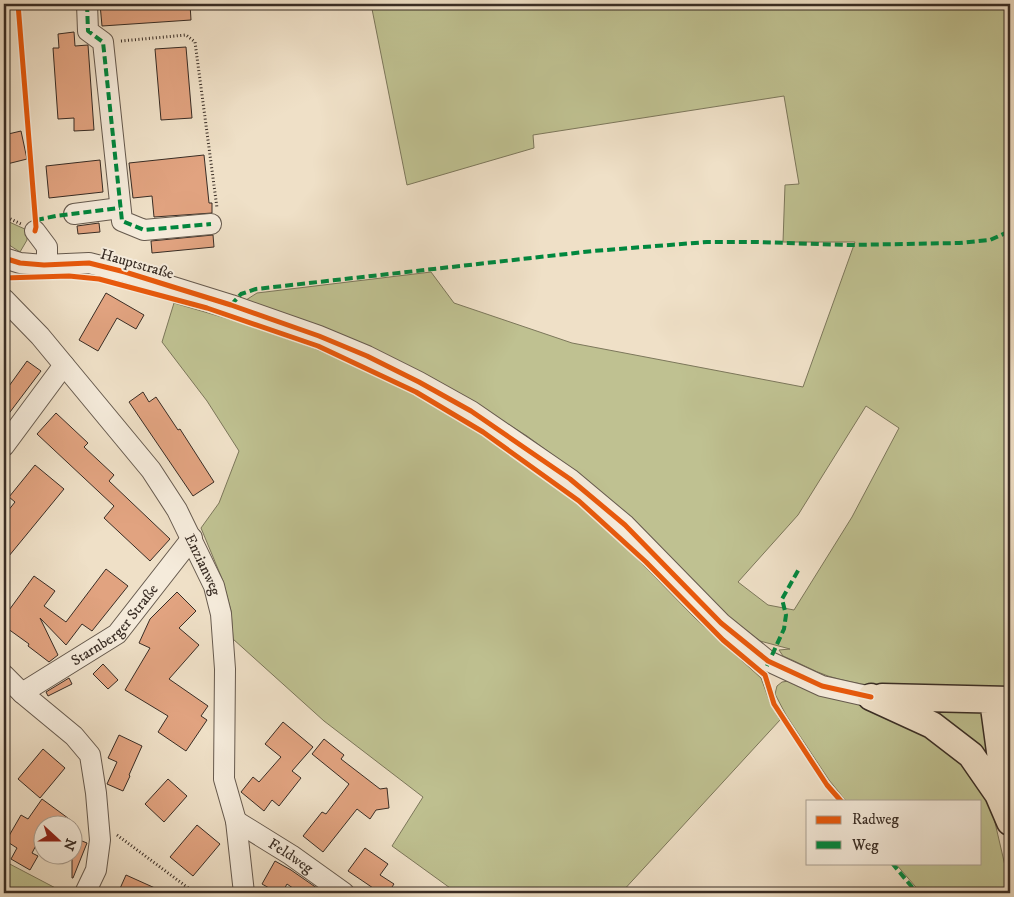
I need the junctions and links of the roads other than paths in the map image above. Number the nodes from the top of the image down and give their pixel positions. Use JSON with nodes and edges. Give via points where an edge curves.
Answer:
{"nodes":[{"id":1,"x":86,"y":4,"type":"edge"},
{"id":2,"x":120,"y":208,"type":"junction"},
{"id":3,"x":74,"y":214,"type":"dead end"},
{"id":4,"x":211,"y":224,"type":"road end"},
{"id":5,"x":35,"y":231,"type":"dead end"},
{"id":6,"x":4,"y":258,"type":"edge"},
{"id":7,"x":47,"y":264,"type":"junction"},
{"id":8,"x":4,"y":299,"type":"edge"},
{"id":9,"x":64,"y":365,"type":"junction"},
{"id":10,"x":4,"y":446,"type":"edge"},
{"id":11,"x":192,"y":538,"type":"junction"},
{"id":12,"x":11,"y":688,"type":"edge"},
{"id":13,"x":871,"y":697,"type":"junction"},
{"id":14,"x":1002,"y":700,"type":"edge"},
{"id":15,"x":236,"y":821,"type":"junction"},
{"id":16,"x":1010,"y":822,"type":"edge"},
{"id":17,"x":85,"y":893,"type":"edge"},
{"id":18,"x":244,"y":893,"type":"edge"},
{"id":19,"x":344,"y":893,"type":"edge"}],
"edges":[{"from":1,"to":2,"type":"street","via":[[88,31],[103,42]]},
{"from":2,"to":3,"type":"street"},
{"from":2,"to":4,"type":"street","via":[[122,221],[144,230]]},
{"from":5,"to":7,"type":"street","via":[[47,247]]},
{"from":6,"to":7,"type":"street","name":"Hauptstraße","via":[[20,263]]},
{"from":7,"to":13,"type":"street","name":"Hauptstraße","via":[[89,263],[231,305],[319,336],[419,382],[471,412],[570,480],[625,525],[721,623],[768,661],[822,686]]},
{"from":8,"to":9,"type":"street","name":"Enzianweg"},
{"from":9,"to":10,"type":"street"},
{"from":9,"to":11,"type":"street","name":"Enzianweg","via":[[151,470]]},
{"from":11,"to":12,"type":"street","name":"Starnberger Straße","via":[[117,634]]},
{"from":11,"to":15,"type":"street","name":"Enzianweg","via":[[214,586],[221,614],[224,778]]},
{"from":12,"to":17,"type":"street","name":"Starnberger Straße","via":[[74,736],[90,756],[100,840],[96,870]]},
{"from":13,"to":14,"type":"main road"},
{"from":13,"to":16,"type":"main road","via":[[932,725],[971,755],[998,794]]},
{"from":14,"to":16,"type":"main road"},
{"from":15,"to":18,"type":"street","name":"Enzianweg"},
{"from":15,"to":19,"type":"street","name":"Feldweg"}]}
